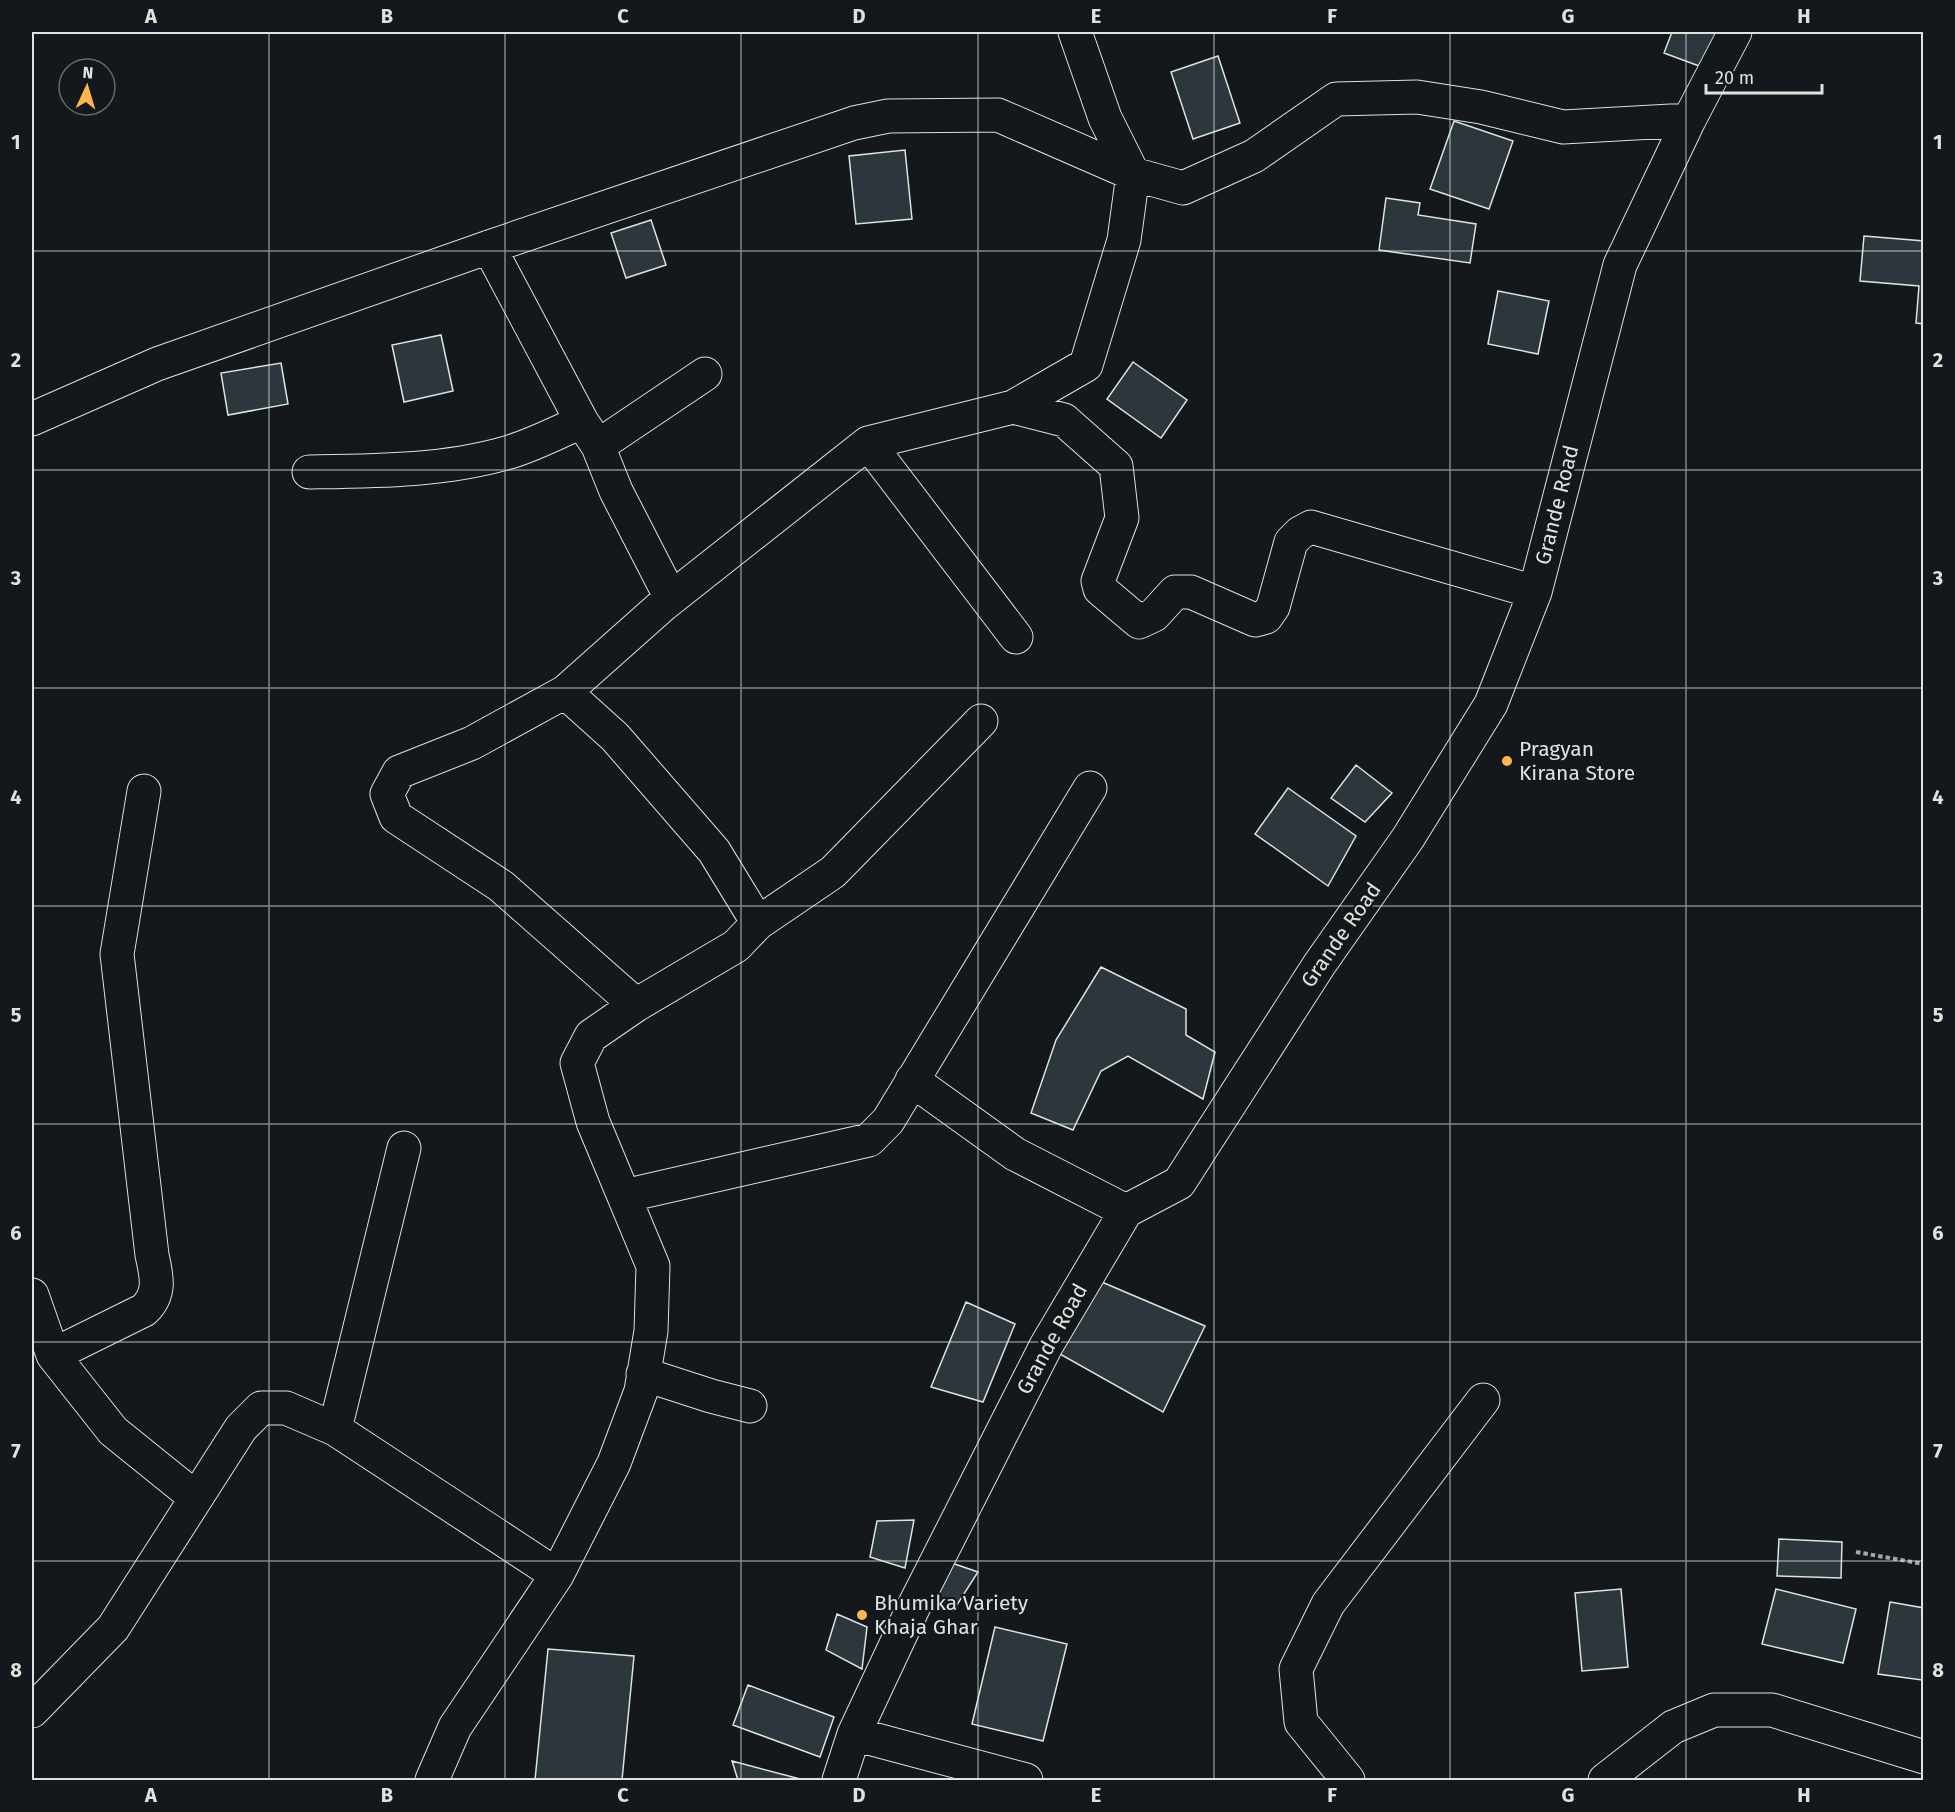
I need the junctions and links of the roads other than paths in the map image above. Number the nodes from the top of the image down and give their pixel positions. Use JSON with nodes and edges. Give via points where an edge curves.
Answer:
{"nodes":[{"id":1,"x":1074,"y":32,"type":"edge"},
{"id":2,"x":1735,"y":32,"type":"edge"},
{"id":3,"x":1689,"y":120,"type":"junction"},
{"id":4,"x":1133,"y":174,"type":"junction"},
{"id":5,"x":489,"y":247,"type":"junction"},
{"id":6,"x":705,"y":374,"type":"dead end"},
{"id":7,"x":1013,"y":407,"type":"junction"},
{"id":8,"x":32,"y":419,"type":"edge"},
{"id":9,"x":590,"y":434,"type":"junction"},
{"id":10,"x":868,"y":443,"type":"junction"},
{"id":11,"x":309,"y":472,"type":"dead end"},
{"id":12,"x":1535,"y":592,"type":"junction"},
{"id":13,"x":671,"y":598,"type":"junction"},
{"id":14,"x":1016,"y":637,"type":"dead end"},
{"id":15,"x":565,"y":692,"type":"junction"},
{"id":16,"x":981,"y":720,"type":"dead end"},
{"id":17,"x":1090,"y":788,"type":"dead end"},
{"id":18,"x":144,"y":791,"type":"dead end"},
{"id":19,"x":758,"y":923,"type":"junction"},
{"id":20,"x":636,"y":1005,"type":"junction"},
{"id":21,"x":912,"y":1080,"type":"junction"},
{"id":22,"x":404,"y":1148,"type":"dead end"},
{"id":23,"x":624,"y":1196,"type":"junction"},
{"id":24,"x":1126,"y":1211,"type":"junction"},
{"id":25,"x":32,"y":1295,"type":"edge"},
{"id":26,"x":53,"y":1355,"type":"junction"},
{"id":27,"x":644,"y":1374,"type":"junction"},
{"id":28,"x":1483,"y":1401,"type":"dead end"},
{"id":29,"x":750,"y":1406,"type":"dead end"},
{"id":30,"x":335,"y":1429,"type":"junction"},
{"id":31,"x":196,"y":1498,"type":"junction"},
{"id":32,"x":557,"y":1575,"type":"junction"},
{"id":33,"x":32,"y":1710,"type":"edge"},
{"id":34,"x":854,"y":1734,"type":"junction"},
{"id":35,"x":1923,"y":1752,"type":"edge"},
{"id":36,"x":432,"y":1780,"type":"edge"},
{"id":37,"x":839,"y":1780,"type":"edge"},
{"id":38,"x":1026,"y":1780,"type":"edge"},
{"id":39,"x":1348,"y":1780,"type":"edge"},
{"id":40,"x":1605,"y":1780,"type":"edge"}],
"edges":[{"from":1,"to":4,"type":"street","via":[[1105,118]]},
{"from":2,"to":3,"type":"street","name":"Grande Road"},
{"from":3,"to":4,"type":"street","via":[[1563,127],[1481,107],[1417,97],[1336,99],[1254,156],[1183,188]]},
{"from":3,"to":12,"type":"street","name":"Grande Road","via":[[1620,265]]},
{"from":4,"to":5,"type":"street","via":[[998,115],[888,116],[854,123]]},
{"from":4,"to":7,"type":"street","via":[[1124,240],[1086,365]]},
{"from":5,"to":8,"type":"street","via":[[157,364]]},
{"from":5,"to":9,"type":"street"},
{"from":6,"to":9,"type":"street"},
{"from":7,"to":10,"type":"street"},
{"from":7,"to":12,"type":"street","via":[[1064,420],[1116,466],[1122,518],[1098,581],[1100,589],[1139,622],[1154,615],[1176,592],[1191,592],[1255,620],[1266,617],[1273,607],[1291,542],[1311,527]]},
{"from":9,"to":11,"type":"street","via":[[466,462],[378,471]]},
{"from":9,"to":13,"type":"street"},
{"from":10,"to":13,"type":"street"},
{"from":10,"to":14,"type":"street"},
{"from":12,"to":24,"type":"street","name":"Grande Road","via":[[1491,704],[1408,838],[1319,965],[1179,1183]]},
{"from":13,"to":15,"type":"street"},
{"from":15,"to":19,"type":"street","via":[[615,737],[714,851]]},
{"from":15,"to":20,"type":"street","via":[[472,743],[399,772],[387,794],[396,817],[501,886]]},
{"from":16,"to":19,"type":"street","via":[[833,872]]},
{"from":17,"to":21,"type":"street"},
{"from":18,"to":26,"type":"street","via":[[117,954],[157,1292],[144,1310]]},
{"from":19,"to":20,"type":"street","via":[[736,946]]},
{"from":20,"to":23,"type":"street","via":[[591,1036],[578,1064],[593,1122]]},
{"from":21,"to":23,"type":"street","via":[[888,1121],[868,1140]]},
{"from":21,"to":24,"type":"street","via":[[1015,1154]]},
{"from":22,"to":30,"type":"street"},
{"from":23,"to":27,"type":"street","via":[[653,1266],[651,1331]]},
{"from":24,"to":34,"type":"street","name":"Grande Road","via":[[1046,1346],[914,1605]]},
{"from":25,"to":26,"type":"street"},
{"from":26,"to":31,"type":"street","via":[[113,1431]]},
{"from":27,"to":29,"type":"street"},
{"from":27,"to":32,"type":"street","via":[[614,1463]]},
{"from":28,"to":39,"type":"street","via":[[1328,1604],[1296,1670],[1301,1722]]},
{"from":30,"to":31,"type":"street","via":[[286,1408],[261,1408],[241,1428]]},
{"from":30,"to":32,"type":"street"},
{"from":31,"to":33,"type":"street","via":[[112,1628]]},
{"from":32,"to":36,"type":"street","via":[[455,1727]]},
{"from":34,"to":37,"type":"street","name":"Grande Road"},
{"from":34,"to":38,"type":"street"},
{"from":35,"to":40,"type":"street","via":[[1772,1710],[1714,1710],[1672,1727]]}]}
